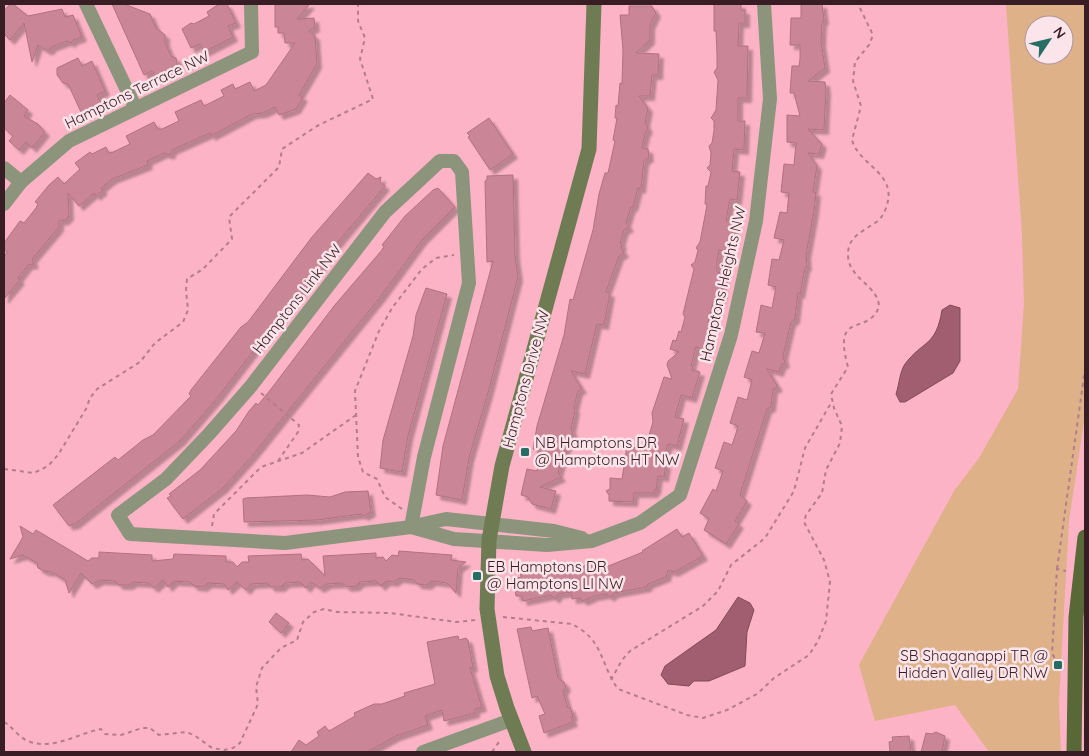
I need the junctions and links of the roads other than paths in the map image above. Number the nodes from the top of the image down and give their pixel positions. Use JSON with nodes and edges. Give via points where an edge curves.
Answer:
{"nodes":[{"id":1,"x":86,"y":4,"type":"edge"},
{"id":2,"x":251,"y":4,"type":"edge"},
{"id":3,"x":594,"y":4,"type":"edge"},
{"id":4,"x":764,"y":4,"type":"edge"},
{"id":5,"x":135,"y":107,"type":"junction"},
{"id":6,"x":4,"y":168,"type":"edge"},
{"id":7,"x":21,"y":182,"type":"junction"},
{"id":8,"x":4,"y":204,"type":"edge"},
{"id":9,"x":412,"y":521,"type":"junction"},
{"id":10,"x":490,"y":523,"type":"junction"},
{"id":11,"x":1085,"y":537,"type":"edge"},
{"id":12,"x":489,"y":540,"type":"junction"},
{"id":13,"x":592,"y":541,"type":"junction"},
{"id":14,"x":1082,"y":591,"type":"edge"},
{"id":15,"x":1081,"y":617,"type":"edge"},
{"id":16,"x":511,"y":720,"type":"junction"},
{"id":17,"x":423,"y":752,"type":"edge"},
{"id":18,"x":524,"y":752,"type":"edge"},
{"id":19,"x":1074,"y":752,"type":"edge"}],
"edges":[{"from":1,"to":5,"type":"street"},
{"from":2,"to":5,"type":"street","name":"Hamptons Terrace NW","via":[[252,52]]},
{"from":3,"to":10,"type":"street","name":"Hamptons Drive NW","via":[[589,149],[502,466]]},
{"from":4,"to":13,"type":"street","name":"Hamptons Heights NW","via":[[770,99],[756,221],[731,335],[694,457],[680,495],[640,523]]},
{"from":5,"to":7,"type":"street","name":"Hamptons Terrace NW","via":[[69,141]]},
{"from":6,"to":7,"type":"street"},
{"from":7,"to":8,"type":"street","name":"Hamptons Terrace NW"},
{"from":9,"to":9,"type":"street","name":"Hamptons Link NW","via":[[424,457],[469,283],[462,172],[454,161],[440,161],[385,212],[251,386],[209,434],[166,479],[118,515],[130,534],[285,543]]},
{"from":9,"to":10,"type":"street","name":"Hamptons Link NW","via":[[446,519]]},
{"from":9,"to":12,"type":"street","name":"Hamptons Link NW","via":[[454,539]]},
{"from":10,"to":12,"type":"street","name":"Hamptons Drive NW"},
{"from":10,"to":13,"type":"street","via":[[554,531]]},
{"from":11,"to":14,"type":"main road"},
{"from":12,"to":13,"type":"street","name":"Hamptons Heights NW","via":[[547,545]]},
{"from":12,"to":16,"type":"street","name":"Hamptons Drive NW","via":[[487,609],[498,676]]},
{"from":14,"to":15,"type":"main road"},
{"from":15,"to":19,"type":"main road"},
{"from":16,"to":17,"type":"street"},
{"from":16,"to":18,"type":"street","name":"Hamptons Drive NW"}]}
